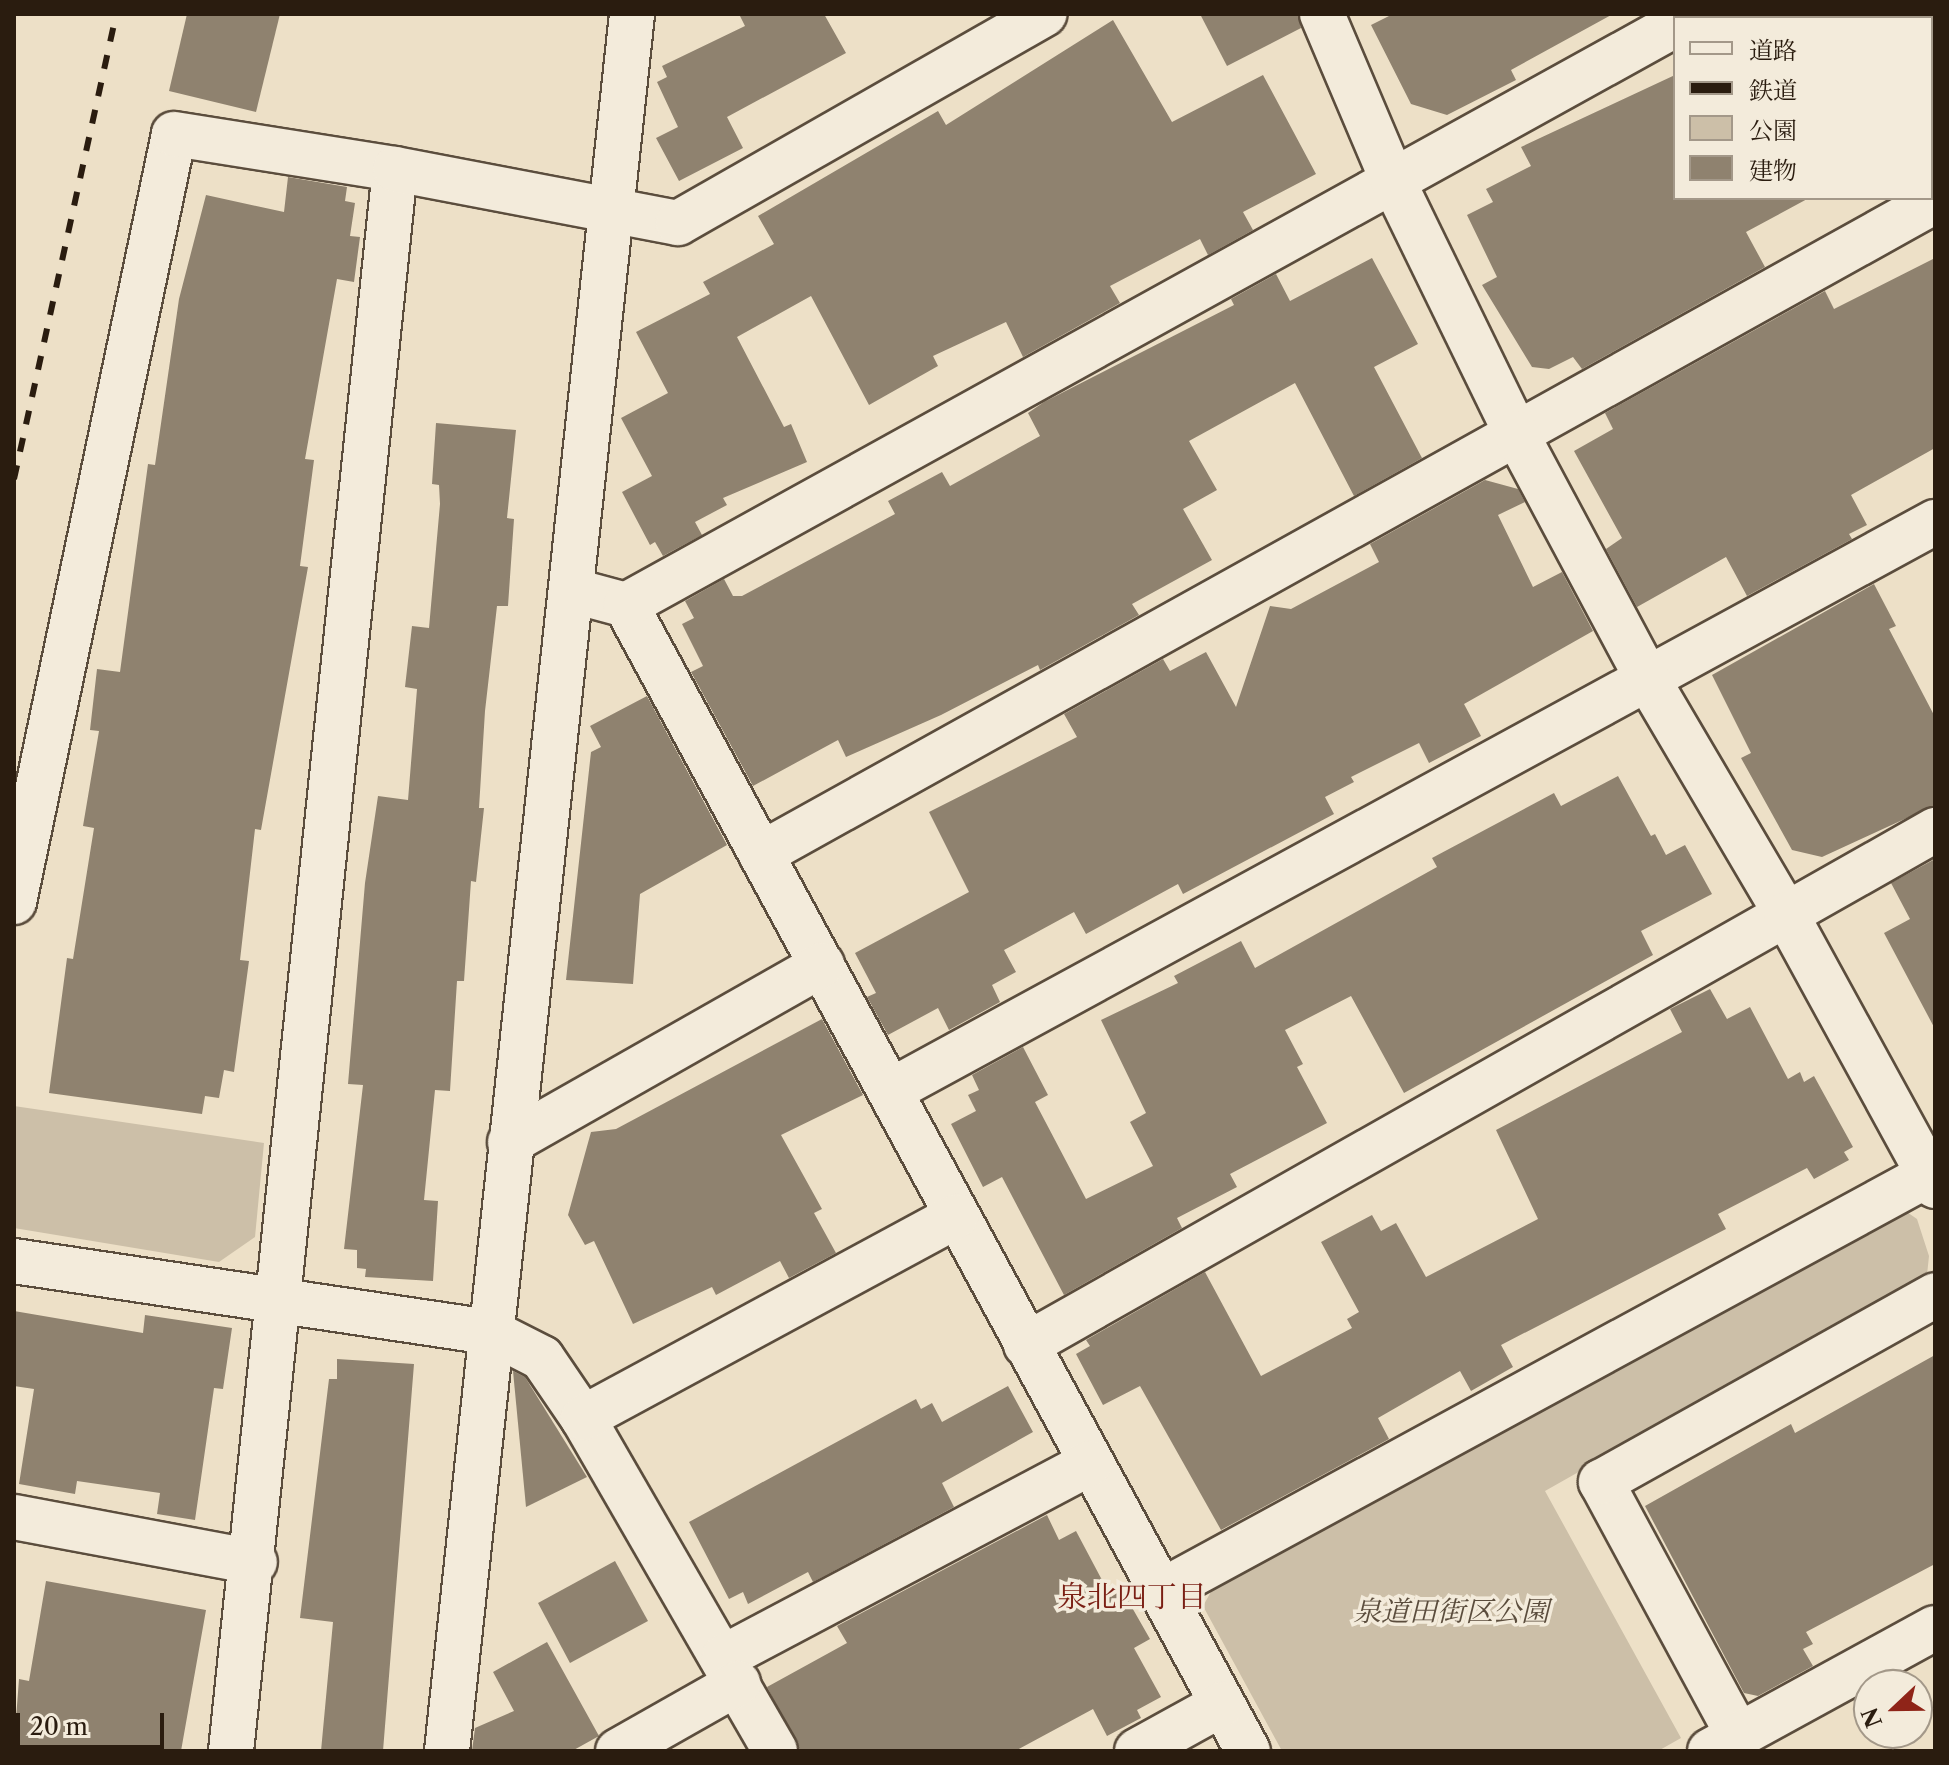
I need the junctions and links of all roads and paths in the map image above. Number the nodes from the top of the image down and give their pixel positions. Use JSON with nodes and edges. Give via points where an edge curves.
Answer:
{"nodes":[{"id":1,"x":632,"y":14,"type":"edge"},
{"id":2,"x":1045,"y":14,"type":"edge"},
{"id":3,"x":1332,"y":17,"type":"edge"},
{"id":4,"x":1673,"y":26,"type":"edge"},
{"id":5,"x":395,"y":169,"type":"junction"},
{"id":6,"x":1393,"y":181,"type":"junction"},
{"id":7,"x":1935,"y":201,"type":"edge"},
{"id":8,"x":611,"y":213,"type":"junction"},
{"id":9,"x":1516,"y":433,"type":"junction"},
{"id":10,"x":1935,"y":522,"type":"edge"},
{"id":11,"x":574,"y":591,"type":"junction"},
{"id":12,"x":626,"y":605,"type":"junction"},
{"id":13,"x":1647,"y":678,"type":"junction"},
{"id":14,"x":1935,"y":830,"type":"edge"},
{"id":15,"x":761,"y":854,"type":"junction"},
{"id":16,"x":14,"y":902,"type":"edge"},
{"id":17,"x":1786,"y":914,"type":"junction"},
{"id":18,"x":822,"y":965,"type":"junction"},
{"id":19,"x":892,"y":1090,"type":"junction"},
{"id":20,"x":510,"y":1142,"type":"junction"},
{"id":21,"x":1933,"y":1177,"type":"edge"},
{"id":22,"x":956,"y":1216,"type":"junction"},
{"id":23,"x":14,"y":1261,"type":"edge"},
{"id":24,"x":1935,"y":1295,"type":"edge"},
{"id":25,"x":282,"y":1299,"type":"junction"},
{"id":26,"x":491,"y":1332,"type":"junction"},
{"id":27,"x":1026,"y":1345,"type":"junction"},
{"id":28,"x":583,"y":1418,"type":"junction"},
{"id":29,"x":1091,"y":1463,"type":"junction"},
{"id":30,"x":14,"y":1517,"type":"edge"},
{"id":31,"x":255,"y":1562,"type":"junction"},
{"id":32,"x":1160,"y":1592,"type":"junction"},
{"id":33,"x":1935,"y":1628,"type":"edge"},
{"id":34,"x":731,"y":1670,"type":"junction"},
{"id":35,"x":1222,"y":1704,"type":"junction"},
{"id":36,"x":1724,"y":1743,"type":"edge"},
{"id":37,"x":231,"y":1751,"type":"edge"},
{"id":38,"x":447,"y":1751,"type":"edge"},
{"id":39,"x":618,"y":1751,"type":"edge"},
{"id":40,"x":775,"y":1751,"type":"edge"},
{"id":41,"x":1137,"y":1751,"type":"edge"},
{"id":42,"x":1248,"y":1751,"type":"edge"}],
"edges":[{"from":1,"to":8,"type":"street"},
{"from":2,"to":8,"type":"street","via":[[678,223]]},
{"from":3,"to":6,"type":"street"},
{"from":4,"to":6,"type":"street"},
{"from":5,"to":8,"type":"street"},
{"from":5,"to":16,"type":"street","via":[[174,134]]},
{"from":5,"to":25,"type":"street"},
{"from":6,"to":9,"type":"street"},
{"from":6,"to":12,"type":"street"},
{"from":7,"to":9,"type":"street"},
{"from":8,"to":11,"type":"street"},
{"from":9,"to":13,"type":"street"},
{"from":9,"to":15,"type":"street"},
{"from":10,"to":13,"type":"street"},
{"from":11,"to":12,"type":"street"},
{"from":11,"to":20,"type":"street"},
{"from":12,"to":15,"type":"street"},
{"from":13,"to":17,"type":"street"},
{"from":13,"to":19,"type":"street"},
{"from":14,"to":17,"type":"street"},
{"from":15,"to":18,"type":"street"},
{"from":17,"to":21,"type":"street"},
{"from":17,"to":27,"type":"street"},
{"from":18,"to":19,"type":"street"},
{"from":18,"to":20,"type":"street"},
{"from":19,"to":22,"type":"street"},
{"from":20,"to":26,"type":"street"},
{"from":21,"to":32,"type":"street"},
{"from":22,"to":27,"type":"street"},
{"from":22,"to":28,"type":"street"},
{"from":23,"to":25,"type":"street"},
{"from":24,"to":36,"type":"street","via":[[1601,1482]]},
{"from":25,"to":26,"type":"street"},
{"from":25,"to":31,"type":"street"},
{"from":26,"to":28,"type":"street","via":[[542,1358]]},
{"from":26,"to":38,"type":"street"},
{"from":27,"to":29,"type":"street"},
{"from":28,"to":34,"type":"street"},
{"from":29,"to":32,"type":"street"},
{"from":29,"to":34,"type":"street"},
{"from":30,"to":31,"type":"street"},
{"from":31,"to":37,"type":"street"},
{"from":32,"to":35,"type":"street"},
{"from":33,"to":36,"type":"street"},
{"from":34,"to":39,"type":"street"},
{"from":34,"to":40,"type":"street"},
{"from":35,"to":41,"type":"street"},
{"from":35,"to":42,"type":"street"}]}
